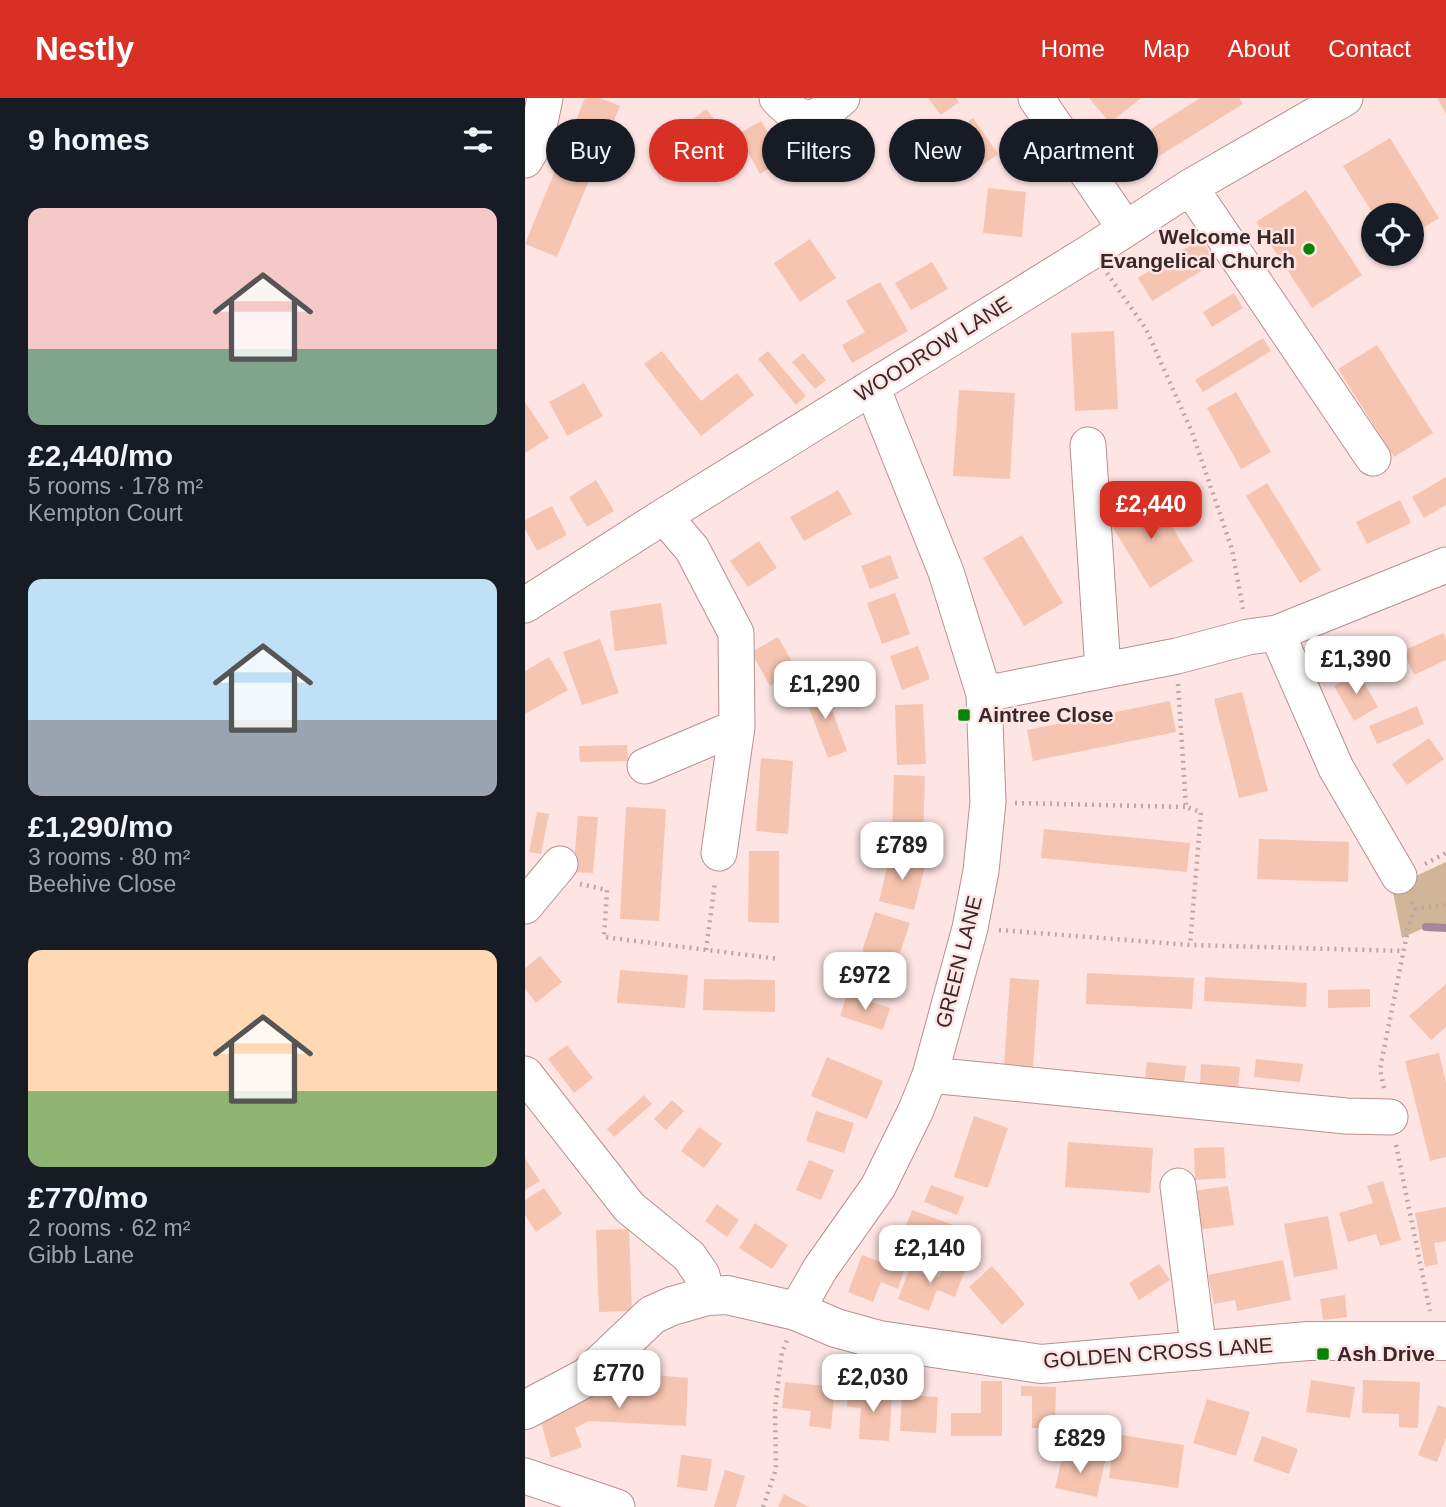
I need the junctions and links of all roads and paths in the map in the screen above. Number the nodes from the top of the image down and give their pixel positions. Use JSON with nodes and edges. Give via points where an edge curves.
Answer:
{"nodes":[{"id":1,"x":545,"y":98,"type":"edge"},
{"id":2,"x":777,"y":98,"type":"edge"},
{"id":3,"x":842,"y":98,"type":"edge"},
{"id":4,"x":1036,"y":98,"type":"edge"},
{"id":5,"x":1345,"y":98,"type":"edge"},
{"id":6,"x":1311,"y":107,"type":"edge"},
{"id":7,"x":525,"y":160,"type":"edge"},
{"id":8,"x":1190,"y":187,"type":"junction"},
{"id":9,"x":1125,"y":228,"type":"junction"},
{"id":10,"x":1092,"y":251,"type":"junction"},
{"id":11,"x":872,"y":387,"type":"junction"},
{"id":12,"x":1089,"y":445,"type":"dead end"},
{"id":13,"x":1373,"y":457,"type":"dead end"},
{"id":14,"x":664,"y":516,"type":"junction"},
{"id":15,"x":1446,"y":565,"type":"edge"},
{"id":16,"x":525,"y":605,"type":"edge"},
{"id":17,"x":1263,"y":635,"type":"junction"},
{"id":18,"x":1177,"y":656,"type":"junction"},
{"id":19,"x":1103,"y":670,"type":"junction"},
{"id":20,"x":984,"y":694,"type":"junction"},
{"id":21,"x":737,"y":727,"type":"junction"},
{"id":22,"x":645,"y":766,"type":"dead end"},
{"id":23,"x":988,"y":802,"type":"junction"},
{"id":24,"x":1186,"y":807,"type":"junction"},
{"id":25,"x":719,"y":853,"type":"joint"},
{"id":26,"x":554,"y":871,"type":"joint"},
{"id":27,"x":1399,"y":876,"type":"dead end"},
{"id":28,"x":1446,"y":904,"type":"edge"},
{"id":29,"x":525,"y":906,"type":"edge"},
{"id":30,"x":1415,"y":909,"type":"dead end"},
{"id":31,"x":970,"y":928,"type":"junction"},
{"id":32,"x":1190,"y":945,"type":"junction"},
{"id":33,"x":706,"y":950,"type":"junction"},
{"id":34,"x":1404,"y":951,"type":"dead end"},
{"id":35,"x":779,"y":958,"type":"dead end"},
{"id":36,"x":525,"y":1074,"type":"edge"},
{"id":37,"x":930,"y":1075,"type":"junction"},
{"id":38,"x":1390,"y":1117,"type":"dead end"},
{"id":39,"x":1178,"y":1186,"type":"dead end"},
{"id":40,"x":707,"y":1296,"type":"junction"},
{"id":41,"x":801,"y":1313,"type":"junction"},
{"id":42,"x":1446,"y":1340,"type":"edge"},
{"id":43,"x":1199,"y":1352,"type":"junction"},
{"id":44,"x":525,"y":1410,"type":"edge"},
{"id":45,"x":525,"y":1476,"type":"edge"},
{"id":46,"x":580,"y":1502,"type":"edge"},
{"id":47,"x":617,"y":1507,"type":"edge"},
{"id":48,"x":763,"y":1507,"type":"edge"}],
"edges":[{"from":1,"to":7,"type":"street","via":[[536,141]]},
{"from":2,"to":3,"type":"street","via":[[792,113],[809,118],[821,116]]},
{"from":4,"to":9,"type":"street"},
{"from":5,"to":6,"type":"street","name":"WOODROW LANE"},
{"from":6,"to":8,"type":"street","name":"WOODROW LANE"},
{"from":8,"to":9,"type":"street","name":"WOODROW LANE"},
{"from":8,"to":13,"type":"street"},
{"from":9,"to":10,"type":"street","name":"WOODROW LANE"},
{"from":10,"to":11,"type":"street","name":"WOODROW LANE"},
{"from":10,"to":17,"type":"path","via":[[1146,329],[1192,432]]},
{"from":11,"to":14,"type":"street","name":"WOODROW LANE"},
{"from":11,"to":20,"type":"street","name":"GREEN LANE","via":[[946,572]]},
{"from":12,"to":19,"type":"street"},
{"from":14,"to":16,"type":"street","name":"WOODROW LANE"},
{"from":14,"to":21,"type":"street","via":[[692,549],[736,633]]},
{"from":15,"to":17,"type":"street"},
{"from":17,"to":18,"type":"street"},
{"from":17,"to":27,"type":"street"},
{"from":18,"to":19,"type":"street"},
{"from":18,"to":24,"type":"path"},
{"from":19,"to":20,"type":"street"},
{"from":20,"to":23,"type":"street","name":"GREEN LANE"},
{"from":21,"to":22,"type":"street"},
{"from":21,"to":25,"type":"street"},
{"from":23,"to":24,"type":"path"},
{"from":23,"to":31,"type":"street","name":"GREEN LANE"},
{"from":24,"to":32,"type":"path","via":[[1201,812]]},
{"from":25,"to":33,"type":"path"},
{"from":26,"to":29,"type":"street"},
{"from":26,"to":33,"type":"path","via":[[607,890],[604,937]]},
{"from":28,"to":30,"type":"path"},
{"from":31,"to":32,"type":"path"},
{"from":31,"to":37,"type":"street","name":"GREEN LANE"},
{"from":32,"to":34,"type":"path"},
{"from":33,"to":35,"type":"path"},
{"from":36,"to":40,"type":"street","via":[[629,1207],[689,1256],[702,1275]]},
{"from":37,"to":38,"type":"street"},
{"from":37,"to":41,"type":"street","name":"GREEN LANE","via":[[878,1187],[820,1269]]},
{"from":39,"to":43,"type":"street"},
{"from":40,"to":41,"type":"main road","name":"GOLDEN CROSS LANE","via":[[727,1295]]},
{"from":40,"to":44,"type":"main road","name":"GOLDEN CROSS LANE","via":[[652,1315],[587,1377]]},
{"from":41,"to":43,"type":"main road","name":"GOLDEN CROSS LANE","via":[[879,1340],[1041,1364]]},
{"from":41,"to":48,"type":"path","via":[[799,1328],[782,1352],[775,1408],[776,1469]]},
{"from":42,"to":43,"type":"main road","name":"GOLDEN CROSS LANE","via":[[1308,1341]]},
{"from":45,"to":46,"type":"street"},
{"from":46,"to":47,"type":"street"}]}
